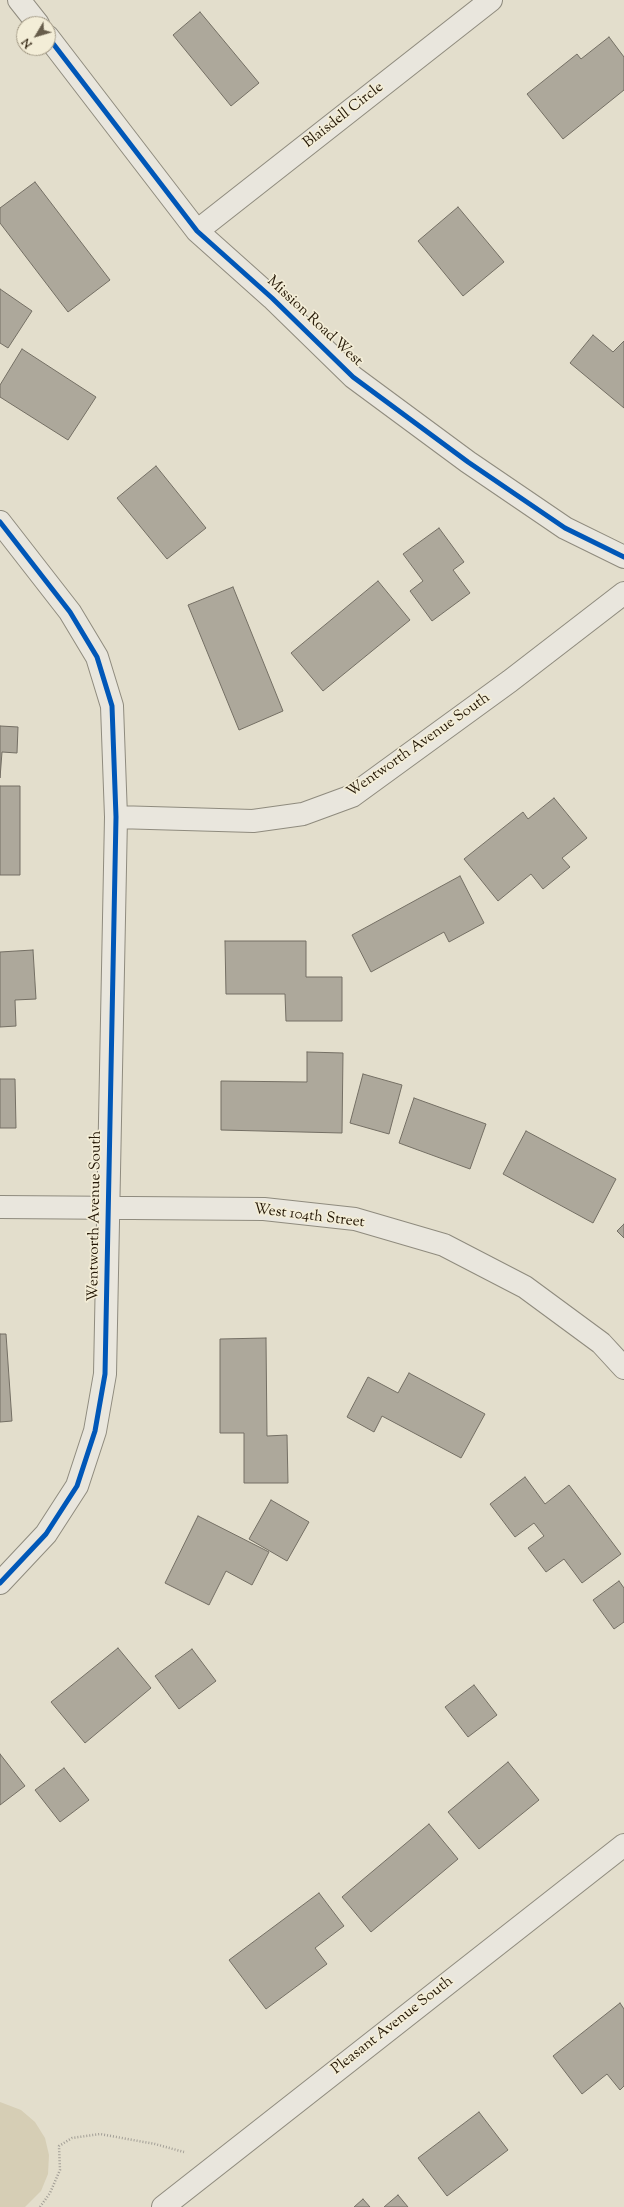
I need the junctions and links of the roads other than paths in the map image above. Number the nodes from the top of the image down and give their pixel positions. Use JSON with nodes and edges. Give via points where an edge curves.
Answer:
{"nodes":[{"id":1,"x":19,"y":0,"type":"edge"},
{"id":2,"x":491,"y":0,"type":"edge"},
{"id":3,"x":32,"y":16,"type":"edge"},
{"id":4,"x":56,"y":48,"type":"edge"},
{"id":5,"x":197,"y":231,"type":"junction"},
{"id":6,"x":0,"y":522,"type":"edge"},
{"id":7,"x":624,"y":557,"type":"edge"},
{"id":8,"x":624,"y":593,"type":"edge"},
{"id":9,"x":116,"y":817,"type":"junction"},
{"id":10,"x":0,"y":1208,"type":"edge"},
{"id":11,"x":108,"y":1208,"type":"junction"},
{"id":12,"x":624,"y":1368,"type":"edge"},
{"id":13,"x":0,"y":1584,"type":"edge"},
{"id":14,"x":624,"y":1845,"type":"edge"},
{"id":15,"x":162,"y":2207,"type":"edge"}],
"edges":[{"from":1,"to":3,"type":"street"},
{"from":2,"to":5,"type":"street","name":"Blaisdell Circle"},
{"from":4,"to":5,"type":"street","name":"Mission Road West"},
{"from":5,"to":7,"type":"street","name":"Mission Road West","via":[[272,298],[353,377],[468,462],[565,528]]},
{"from":6,"to":9,"type":"street","via":[[70,612],[96,657],[112,706]]},
{"from":8,"to":9,"type":"street","name":"Wentworth Avenue South","via":[[498,690],[352,796],[303,814],[253,820]]},
{"from":9,"to":11,"type":"street","name":"Wentworth Avenue South"},
{"from":10,"to":11,"type":"street","name":"West 104th Street"},
{"from":11,"to":12,"type":"street","name":"West 104th Street","via":[[264,1209],[355,1219],[444,1244],[526,1287],[601,1343]]},
{"from":11,"to":13,"type":"street","name":"Wentworth Avenue South","via":[[105,1374],[95,1431],[77,1486],[46,1534]]},
{"from":14,"to":15,"type":"street","name":"Pleasant Avenue South"}]}
